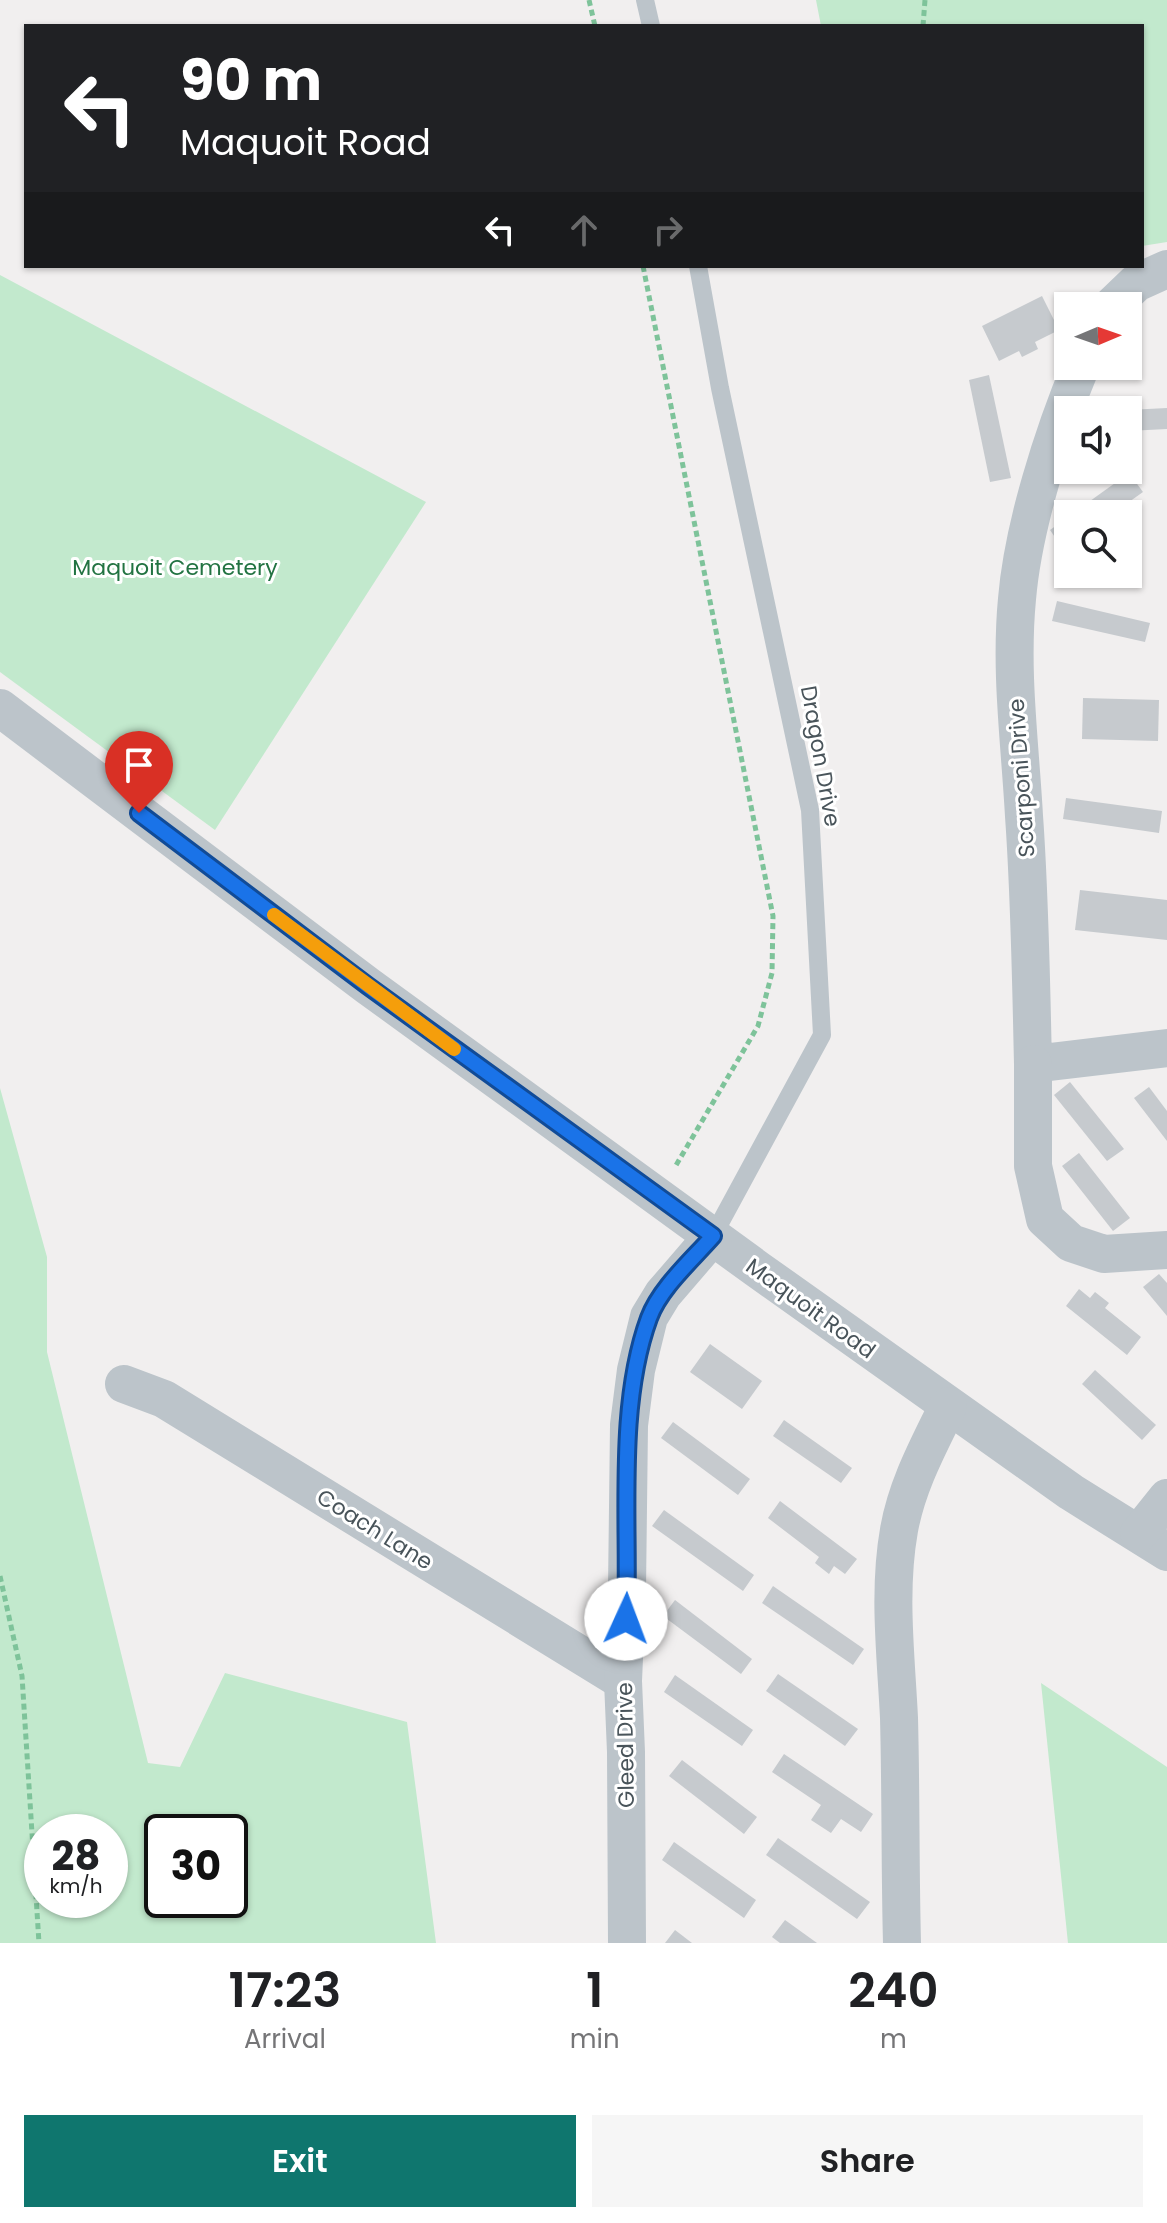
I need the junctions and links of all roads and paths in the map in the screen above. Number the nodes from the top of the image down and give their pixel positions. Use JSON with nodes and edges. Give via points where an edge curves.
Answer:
{"nodes":[{"id":1,"x":589,"y":0,"type":"edge"},
{"id":2,"x":645,"y":0,"type":"edge"},
{"id":3,"x":925,"y":0,"type":"edge"},
{"id":4,"x":595,"y":24,"type":"edge"},
{"id":5,"x":651,"y":24,"type":"edge"},
{"id":6,"x":923,"y":24,"type":"edge"},
{"id":7,"x":643,"y":268,"type":"edge"},
{"id":8,"x":698,"y":268,"type":"edge"},
{"id":9,"x":1167,"y":269,"type":"edge"},
{"id":10,"x":1127,"y":292,"type":"edge"},
{"id":11,"x":1076,"y":380,"type":"edge"},
{"id":12,"x":0,"y":708,"type":"edge"},
{"id":13,"x":1167,"y":1048,"type":"edge"},
{"id":14,"x":1033,"y":1064,"type":"junction"},
{"id":15,"x":675,"y":1167,"type":"dead end"},
{"id":16,"x":713,"y":1236,"type":"junction"},
{"id":17,"x":1167,"y":1250,"type":"edge"},
{"id":18,"x":124,"y":1384,"type":"dead end"},
{"id":19,"x":948,"y":1406,"type":"junction"},
{"id":20,"x":1167,"y":1498,"type":"edge"},
{"id":21,"x":1153,"y":1543,"type":"edge"},
{"id":22,"x":0,"y":1576,"type":"edge"},
{"id":23,"x":623,"y":1681,"type":"junction"},
{"id":24,"x":39,"y":1943,"type":"edge"},
{"id":25,"x":627,"y":1943,"type":"edge"},
{"id":26,"x":902,"y":1943,"type":"edge"}],
"edges":[{"from":1,"to":4,"type":"path"},
{"from":2,"to":5,"type":"lane"},
{"from":3,"to":6,"type":"path"},
{"from":7,"to":15,"type":"path","via":[[773,916],[772,973],[758,1026]]},
{"from":8,"to":16,"type":"lane","name":"Dragon Drive","via":[[810,810],[822,1035]]},
{"from":9,"to":10,"type":"street"},
{"from":11,"to":14,"type":"street","name":"Scarponi Drive","via":[[1025,542],[1017,597],[1015,707]]},
{"from":12,"to":16,"type":"street","name":"Maquoit Road","via":[[368,986]]},
{"from":13,"to":14,"type":"street"},
{"from":14,"to":17,"type":"street","name":"Scarponi Drive","via":[[1033,1166],[1045,1219],[1071,1243],[1104,1254]]},
{"from":16,"to":19,"type":"street","name":"Maquoit Road"},
{"from":16,"to":23,"type":"street","name":"Gleed Drive","via":[[649,1317],[636,1370],[628,1451]]},
{"from":18,"to":23,"type":"street","name":"Coach Lane","via":[[164,1399]]},
{"from":19,"to":21,"type":"street","name":"Maquoit Road"},
{"from":19,"to":26,"type":"street","via":[[914,1476],[896,1557]]},
{"from":20,"to":21,"type":"street"},
{"from":22,"to":24,"type":"path","via":[[22,1676]]},
{"from":23,"to":25,"type":"street","name":"Gleed Drive"}]}
